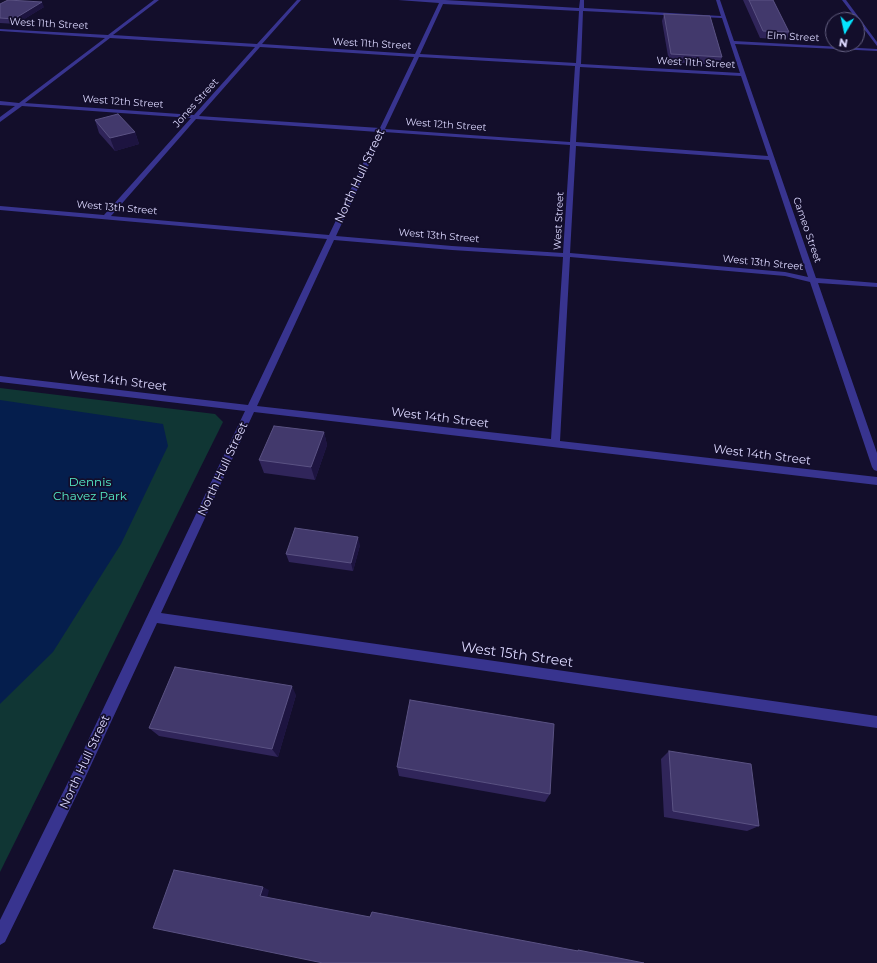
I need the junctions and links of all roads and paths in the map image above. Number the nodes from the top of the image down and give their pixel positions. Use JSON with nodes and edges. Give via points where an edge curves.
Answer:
{"nodes":[{"id":1,"x":157,"y":0,"type":"edge"},
{"id":2,"x":299,"y":0,"type":"edge"},
{"id":3,"x":400,"y":0,"type":"edge"},
{"id":4,"x":582,"y":0,"type":"edge"},
{"id":5,"x":718,"y":0,"type":"edge"},
{"id":6,"x":844,"y":0,"type":"edge"},
{"id":7,"x":442,"y":1,"type":"edge"},
{"id":8,"x":581,"y":9,"type":"junction"},
{"id":9,"x":724,"y":17,"type":"junction"},
{"id":10,"x":0,"y":30,"type":"edge"},
{"id":11,"x":109,"y":37,"type":"junction"},
{"id":12,"x":732,"y":42,"type":"junction"},
{"id":13,"x":877,"y":45,"type":"edge"},
{"id":14,"x":258,"y":46,"type":"junction"},
{"id":15,"x":877,"y":50,"type":"edge"},
{"id":16,"x":417,"y":55,"type":"junction"},
{"id":17,"x":578,"y":65,"type":"junction"},
{"id":18,"x":743,"y":75,"type":"junction"},
{"id":19,"x":0,"y":103,"type":"edge"},
{"id":20,"x":20,"y":104,"type":"junction"},
{"id":21,"x":195,"y":117,"type":"junction"},
{"id":22,"x":0,"y":120,"type":"edge"},
{"id":23,"x":382,"y":130,"type":"junction"},
{"id":24,"x":573,"y":144,"type":"junction"},
{"id":25,"x":772,"y":158,"type":"junction"},
{"id":26,"x":0,"y":208,"type":"edge"},
{"id":27,"x":106,"y":217,"type":"junction"},
{"id":28,"x":332,"y":237,"type":"junction"},
{"id":29,"x":568,"y":255,"type":"junction"},
{"id":30,"x":813,"y":280,"type":"junction"},
{"id":31,"x":877,"y":285,"type":"edge"},
{"id":32,"x":0,"y":379,"type":"edge"},
{"id":33,"x":251,"y":408,"type":"junction"},
{"id":34,"x":556,"y":444,"type":"junction"},
{"id":35,"x":877,"y":467,"type":"edge"},
{"id":36,"x":877,"y":481,"type":"edge"},
{"id":37,"x":153,"y":617,"type":"junction"},
{"id":38,"x":877,"y":722,"type":"edge"},
{"id":39,"x":0,"y":937,"type":"edge"}],
"edges":[{"from":1,"to":11,"type":"street"},
{"from":2,"to":14,"type":"street","name":"Jones Street"},
{"from":3,"to":7,"type":"street"},
{"from":4,"to":8,"type":"street","name":"West Street"},
{"from":5,"to":9,"type":"street","name":"Cameo Street"},
{"from":6,"to":13,"type":"street"},
{"from":7,"to":8,"type":"street"},
{"from":7,"to":16,"type":"street","name":"North Hull Street"},
{"from":8,"to":9,"type":"street"},
{"from":8,"to":17,"type":"street","name":"West Street"},
{"from":9,"to":12,"type":"street","name":"Cameo Street"},
{"from":10,"to":11,"type":"street","name":"West 11th Street"},
{"from":11,"to":14,"type":"street","name":"West 11th Street"},
{"from":11,"to":20,"type":"street"},
{"from":12,"to":15,"type":"street","name":"Elm Street"},
{"from":12,"to":18,"type":"street","name":"Cameo Street"},
{"from":14,"to":16,"type":"street","name":"West 11th Street"},
{"from":14,"to":21,"type":"street","name":"Jones Street"},
{"from":16,"to":17,"type":"street","name":"West 11th Street"},
{"from":16,"to":23,"type":"street","name":"North Hull Street"},
{"from":17,"to":18,"type":"street","name":"West 11th Street"},
{"from":17,"to":24,"type":"street","name":"West Street"},
{"from":18,"to":25,"type":"street","name":"Cameo Street"},
{"from":19,"to":20,"type":"street","name":"West 12th Street"},
{"from":20,"to":21,"type":"street","name":"West 12th Street"},
{"from":20,"to":22,"type":"street"},
{"from":21,"to":23,"type":"street","name":"West 12th Street"},
{"from":21,"to":27,"type":"street","name":"Jones Street"},
{"from":23,"to":24,"type":"street","name":"West 12th Street"},
{"from":23,"to":28,"type":"street","name":"North Hull Street"},
{"from":24,"to":25,"type":"street","name":"West 12th Street"},
{"from":24,"to":29,"type":"street","name":"West Street"},
{"from":25,"to":30,"type":"street","name":"Cameo Street"},
{"from":26,"to":27,"type":"street","name":"West 13th Street"},
{"from":27,"to":28,"type":"street","name":"West 13th Street"},
{"from":28,"to":29,"type":"street","name":"West 13th Street"},
{"from":28,"to":33,"type":"street","name":"North Hull Street"},
{"from":29,"to":30,"type":"street","name":"West 13th Street","via":[[785,274]]},
{"from":29,"to":34,"type":"street","name":"West Street"},
{"from":30,"to":31,"type":"street","name":"West 13th Street"},
{"from":30,"to":35,"type":"street","name":"Cameo Street"},
{"from":32,"to":33,"type":"street","name":"West 14th Street"},
{"from":33,"to":34,"type":"street","name":"West 14th Street"},
{"from":33,"to":37,"type":"street","name":"North Hull Street"},
{"from":34,"to":36,"type":"street","name":"West 14th Street"},
{"from":37,"to":38,"type":"street","name":"West 15th Street"},
{"from":37,"to":39,"type":"street","name":"North Hull Street"}]}
